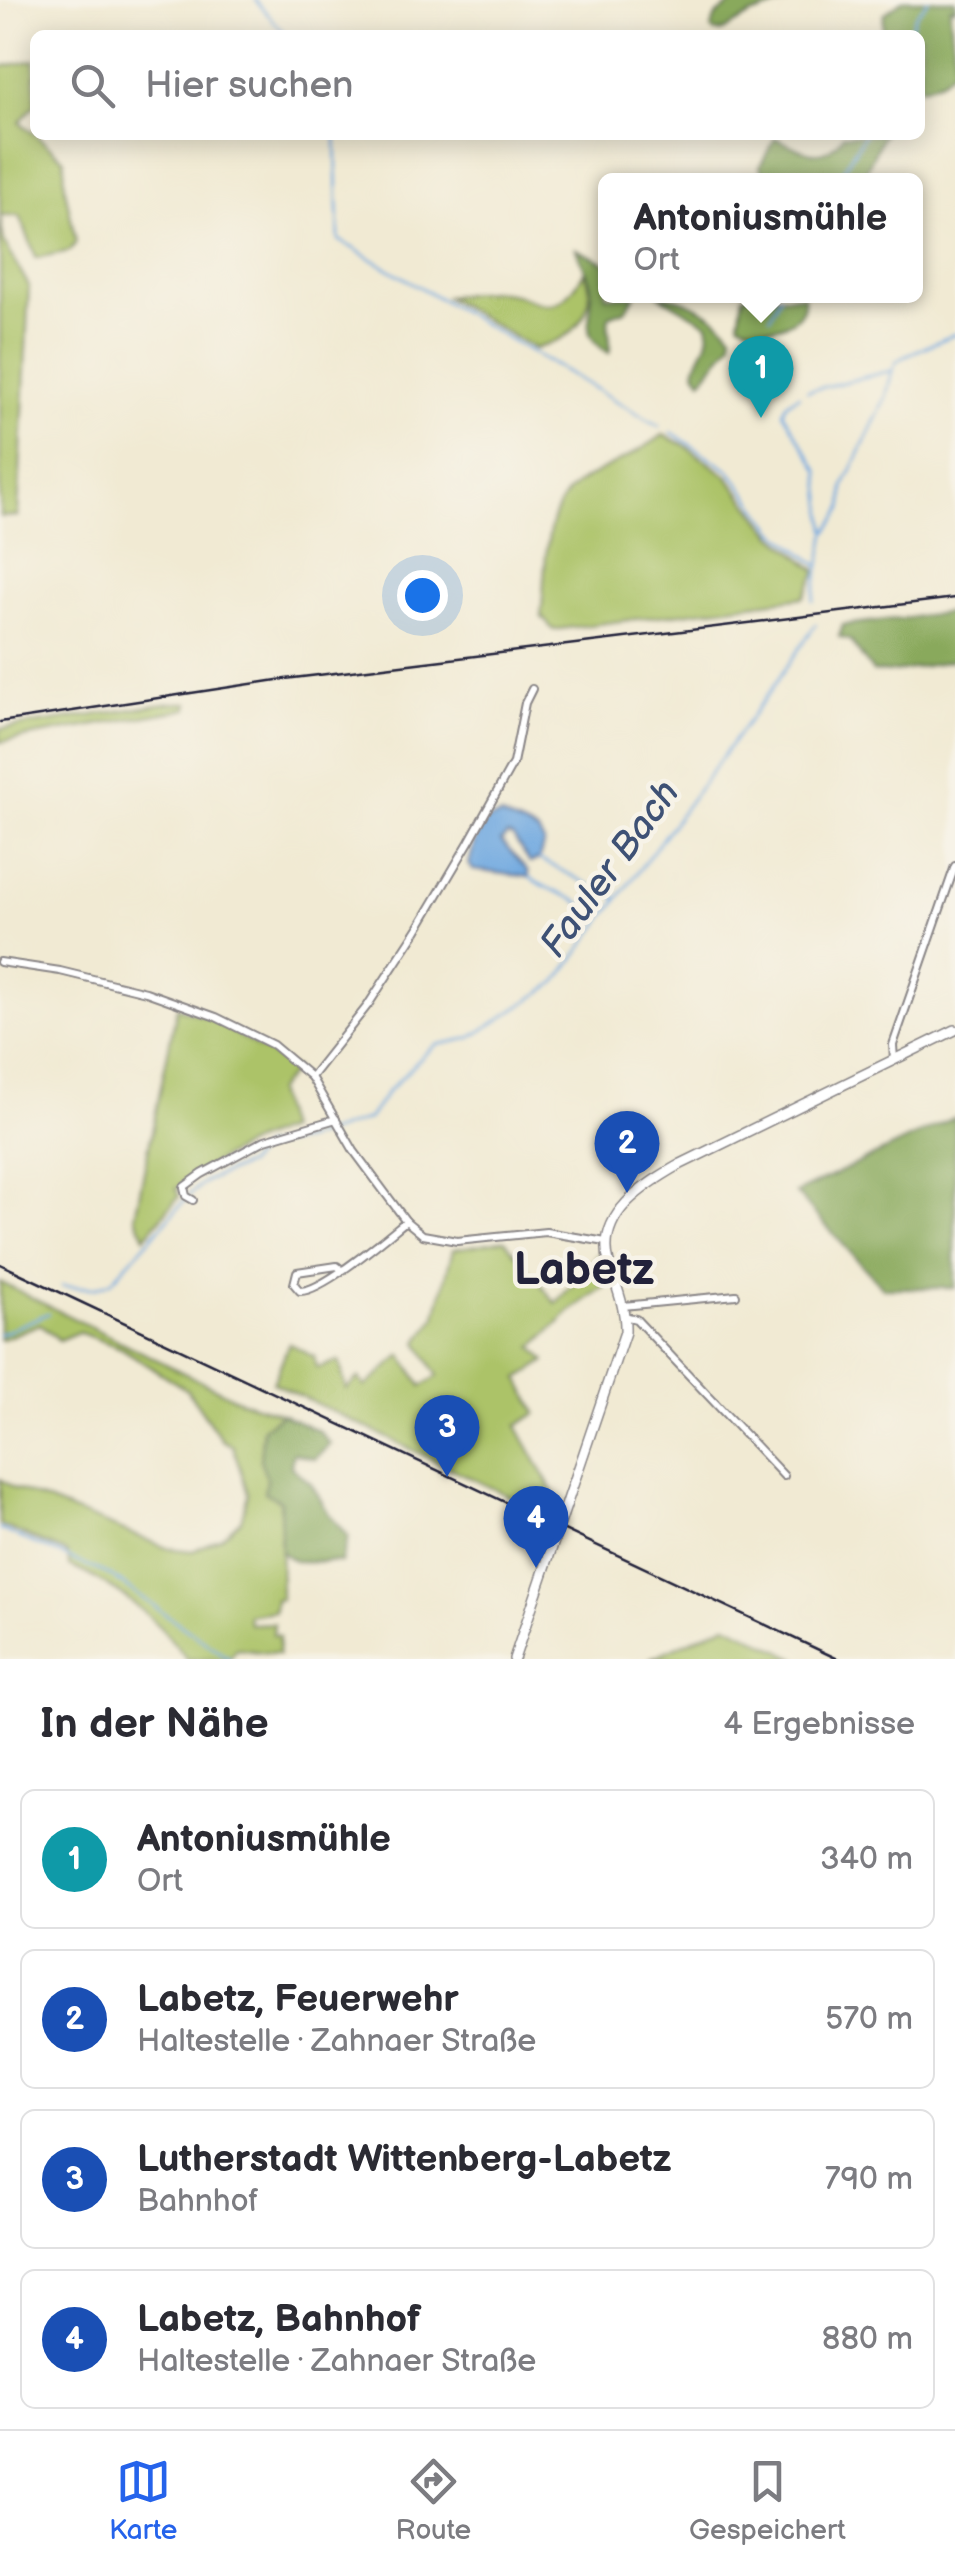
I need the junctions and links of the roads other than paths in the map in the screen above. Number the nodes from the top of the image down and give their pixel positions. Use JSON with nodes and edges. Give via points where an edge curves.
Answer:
{"nodes":[{"id":1,"x":532,"y":689,"type":"dead end"},
{"id":2,"x":955,"y":866,"type":"edge"},
{"id":3,"x":0,"y":962,"type":"edge"},
{"id":4,"x":955,"y":1030,"type":"edge"},
{"id":5,"x":894,"y":1060,"type":"junction"},
{"id":6,"x":312,"y":1077,"type":"junction"},
{"id":7,"x":337,"y":1121,"type":"junction"},
{"id":8,"x":194,"y":1200,"type":"dead end"},
{"id":9,"x":406,"y":1222,"type":"junction"},
{"id":10,"x":606,"y":1242,"type":"junction"},
{"id":11,"x":342,"y":1270,"type":"junction"},
{"id":12,"x":736,"y":1296,"type":"dead end"},
{"id":13,"x":624,"y":1311,"type":"junction"},
{"id":14,"x":784,"y":1476,"type":"dead end"},
{"id":15,"x":514,"y":1659,"type":"edge"}],
"edges":[{"from":1,"to":6,"type":"street","via":[[513,763],[469,842],[368,1005]]},
{"from":2,"to":5,"type":"street","via":[[893,1044]]},
{"from":3,"to":6,"type":"street","via":[[76,974],[200,1010],[264,1039]]},
{"from":4,"to":5,"type":"main road"},
{"from":5,"to":10,"type":"main road","via":[[666,1172],[617,1212]]},
{"from":6,"to":7,"type":"street"},
{"from":7,"to":8,"type":"street","via":[[237,1154],[184,1187]]},
{"from":7,"to":9,"type":"street"},
{"from":9,"to":10,"type":"street","via":[[448,1241],[546,1232]]},
{"from":9,"to":11,"type":"street"},
{"from":10,"to":13,"type":"main road"},
{"from":11,"to":11,"type":"street","via":[[312,1291],[294,1284],[297,1272]]},
{"from":12,"to":13,"type":"street"},
{"from":13,"to":14,"type":"street"},
{"from":13,"to":15,"type":"main road","via":[[620,1348]]}]}
